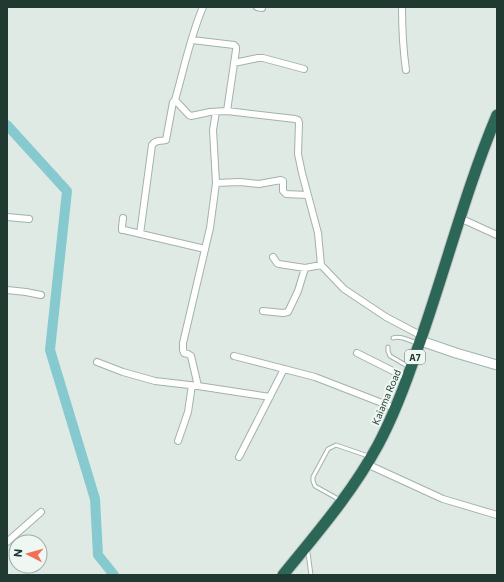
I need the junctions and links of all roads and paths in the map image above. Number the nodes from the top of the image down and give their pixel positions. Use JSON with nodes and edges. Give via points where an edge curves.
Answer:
{"nodes":[{"id":1,"x":203,"y":7,"type":"edge"},
{"id":2,"x":402,"y":7,"type":"edge"},
{"id":3,"x":192,"y":40,"type":"junction"},
{"id":4,"x":234,"y":63,"type":"junction"},
{"id":5,"x":304,"y":69,"type":"dead end"},
{"id":6,"x":406,"y":70,"type":"dead end"},
{"id":7,"x":175,"y":100,"type":"junction"},
{"id":8,"x":227,"y":111,"type":"junction"},
{"id":9,"x":216,"y":112,"type":"junction"},
{"id":10,"x":497,"y":115,"type":"edge"},
{"id":11,"x":497,"y":128,"type":"edge"},
{"id":12,"x":216,"y":183,"type":"junction"},
{"id":13,"x":307,"y":195,"type":"junction"},
{"id":14,"x":7,"y":217,"type":"edge"},
{"id":15,"x":123,"y":218,"type":"dead end"},
{"id":16,"x":29,"y":219,"type":"dead end"},
{"id":17,"x":464,"y":220,"type":"junction"},
{"id":18,"x":140,"y":234,"type":"junction"},
{"id":19,"x":497,"y":235,"type":"edge"},
{"id":20,"x":205,"y":249,"type":"junction"},
{"id":21,"x":273,"y":257,"type":"dead end"},
{"id":22,"x":320,"y":265,"type":"junction"},
{"id":23,"x":305,"y":268,"type":"junction"},
{"id":24,"x":7,"y":290,"type":"edge"},
{"id":25,"x":41,"y":295,"type":"dead end"},
{"id":26,"x":263,"y":311,"type":"dead end"},
{"id":27,"x":393,"y":338,"type":"dead end"},
{"id":28,"x":423,"y":340,"type":"junction"},
{"id":29,"x":388,"y":347,"type":"dead end"},
{"id":30,"x":357,"y":353,"type":"dead end"},
{"id":31,"x":234,"y":356,"type":"dead end"},
{"id":32,"x":497,"y":359,"type":"edge"},
{"id":33,"x":97,"y":362,"type":"dead end"},
{"id":34,"x":497,"y":365,"type":"edge"},
{"id":35,"x":284,"y":369,"type":"junction"},
{"id":36,"x":409,"y":373,"type":"junction"},
{"id":37,"x":195,"y":386,"type":"junction"},
{"id":38,"x":270,"y":397,"type":"junction"},
{"id":39,"x":395,"y":408,"type":"junction"},
{"id":40,"x":178,"y":441,"type":"dead end"},
{"id":41,"x":239,"y":457,"type":"dead end"},
{"id":42,"x":371,"y":462,"type":"junction"},
{"id":43,"x":342,"y":500,"type":"junction"},
{"id":44,"x":41,"y":512,"type":"dead end"},
{"id":45,"x":497,"y":515,"type":"edge"},
{"id":46,"x":7,"y":542,"type":"edge"},
{"id":47,"x":308,"y":553,"type":"junction"},
{"id":48,"x":283,"y":575,"type":"edge"},
{"id":49,"x":289,"y":575,"type":"edge"},
{"id":50,"x":311,"y":575,"type":"edge"}],
"edges":[{"from":1,"to":3,"type":"street"},
{"from":2,"to":6,"type":"street"},
{"from":3,"to":4,"type":"street","via":[[234,45]]},
{"from":3,"to":7,"type":"street"},
{"from":4,"to":5,"type":"street","via":[[264,58]]},
{"from":4,"to":8,"type":"street"},
{"from":7,"to":9,"type":"street","via":[[191,116]]},
{"from":7,"to":18,"type":"street","via":[[166,140],[158,140],[152,145]]},
{"from":8,"to":9,"type":"street"},
{"from":8,"to":13,"type":"street","via":[[298,120],[298,154]]},
{"from":9,"to":12,"type":"street"},
{"from":10,"to":28,"type":"highway","name":"Kaiama Road","number":"A7","via":[[475,172]]},
{"from":11,"to":17,"type":"highway","name":"Kaiama Road","number":"A7"},
{"from":12,"to":13,"type":"street","via":[[259,184],[281,180],[286,194]]},
{"from":12,"to":20,"type":"street"},
{"from":13,"to":22,"type":"street","via":[[318,233]]},
{"from":14,"to":16,"type":"street"},
{"from":15,"to":18,"type":"street","via":[[122,230]]},
{"from":17,"to":19,"type":"street"},
{"from":17,"to":28,"type":"highway","name":"Kaiama Road","number":"A7"},
{"from":18,"to":20,"type":"street"},
{"from":20,"to":37,"type":"street","via":[[183,343],[184,353],[191,356]]},
{"from":21,"to":23,"type":"street","via":[[278,264]]},
{"from":22,"to":23,"type":"street"},
{"from":22,"to":28,"type":"street","via":[[344,290]]},
{"from":23,"to":26,"type":"street","via":[[298,292],[288,312],[286,314]]},
{"from":24,"to":25,"type":"street"},
{"from":27,"to":28,"type":"lane"},
{"from":28,"to":32,"type":"street"},
{"from":28,"to":34,"type":"street"},
{"from":28,"to":36,"type":"highway","name":"Kaiama Road","number":"A7"},
{"from":28,"to":42,"type":"highway","name":"Kaiama Road","number":"A7","via":[[402,405]]},
{"from":29,"to":36,"type":"lane","via":[[390,356]]},
{"from":30,"to":36,"type":"street"},
{"from":31,"to":35,"type":"street"},
{"from":33,"to":37,"type":"street","via":[[155,381]]},
{"from":35,"to":38,"type":"street"},
{"from":35,"to":39,"type":"street","via":[[315,377]]},
{"from":36,"to":39,"type":"highway","name":"Kaiama Road","number":"A7"},
{"from":37,"to":38,"type":"street"},
{"from":37,"to":40,"type":"street"},
{"from":38,"to":41,"type":"street"},
{"from":39,"to":42,"type":"highway","name":"Kaiama Road","number":"A7"},
{"from":42,"to":43,"type":"highway","name":"Kaiama Road","number":"A7"},
{"from":42,"to":43,"type":"lane","via":[[336,445],[328,449],[312,481],[315,486]]},
{"from":42,"to":45,"type":"street","via":[[443,499]]},
{"from":42,"to":47,"type":"highway","name":"Kaiama Road","number":"A7","via":[[354,492]]},
{"from":43,"to":48,"type":"highway","name":"Kaiama Road","number":"A7"},
{"from":44,"to":46,"type":"street"},
{"from":47,"to":49,"type":"highway","name":"Kaiama Road","number":"A7"},
{"from":47,"to":50,"type":"lane"}]}
